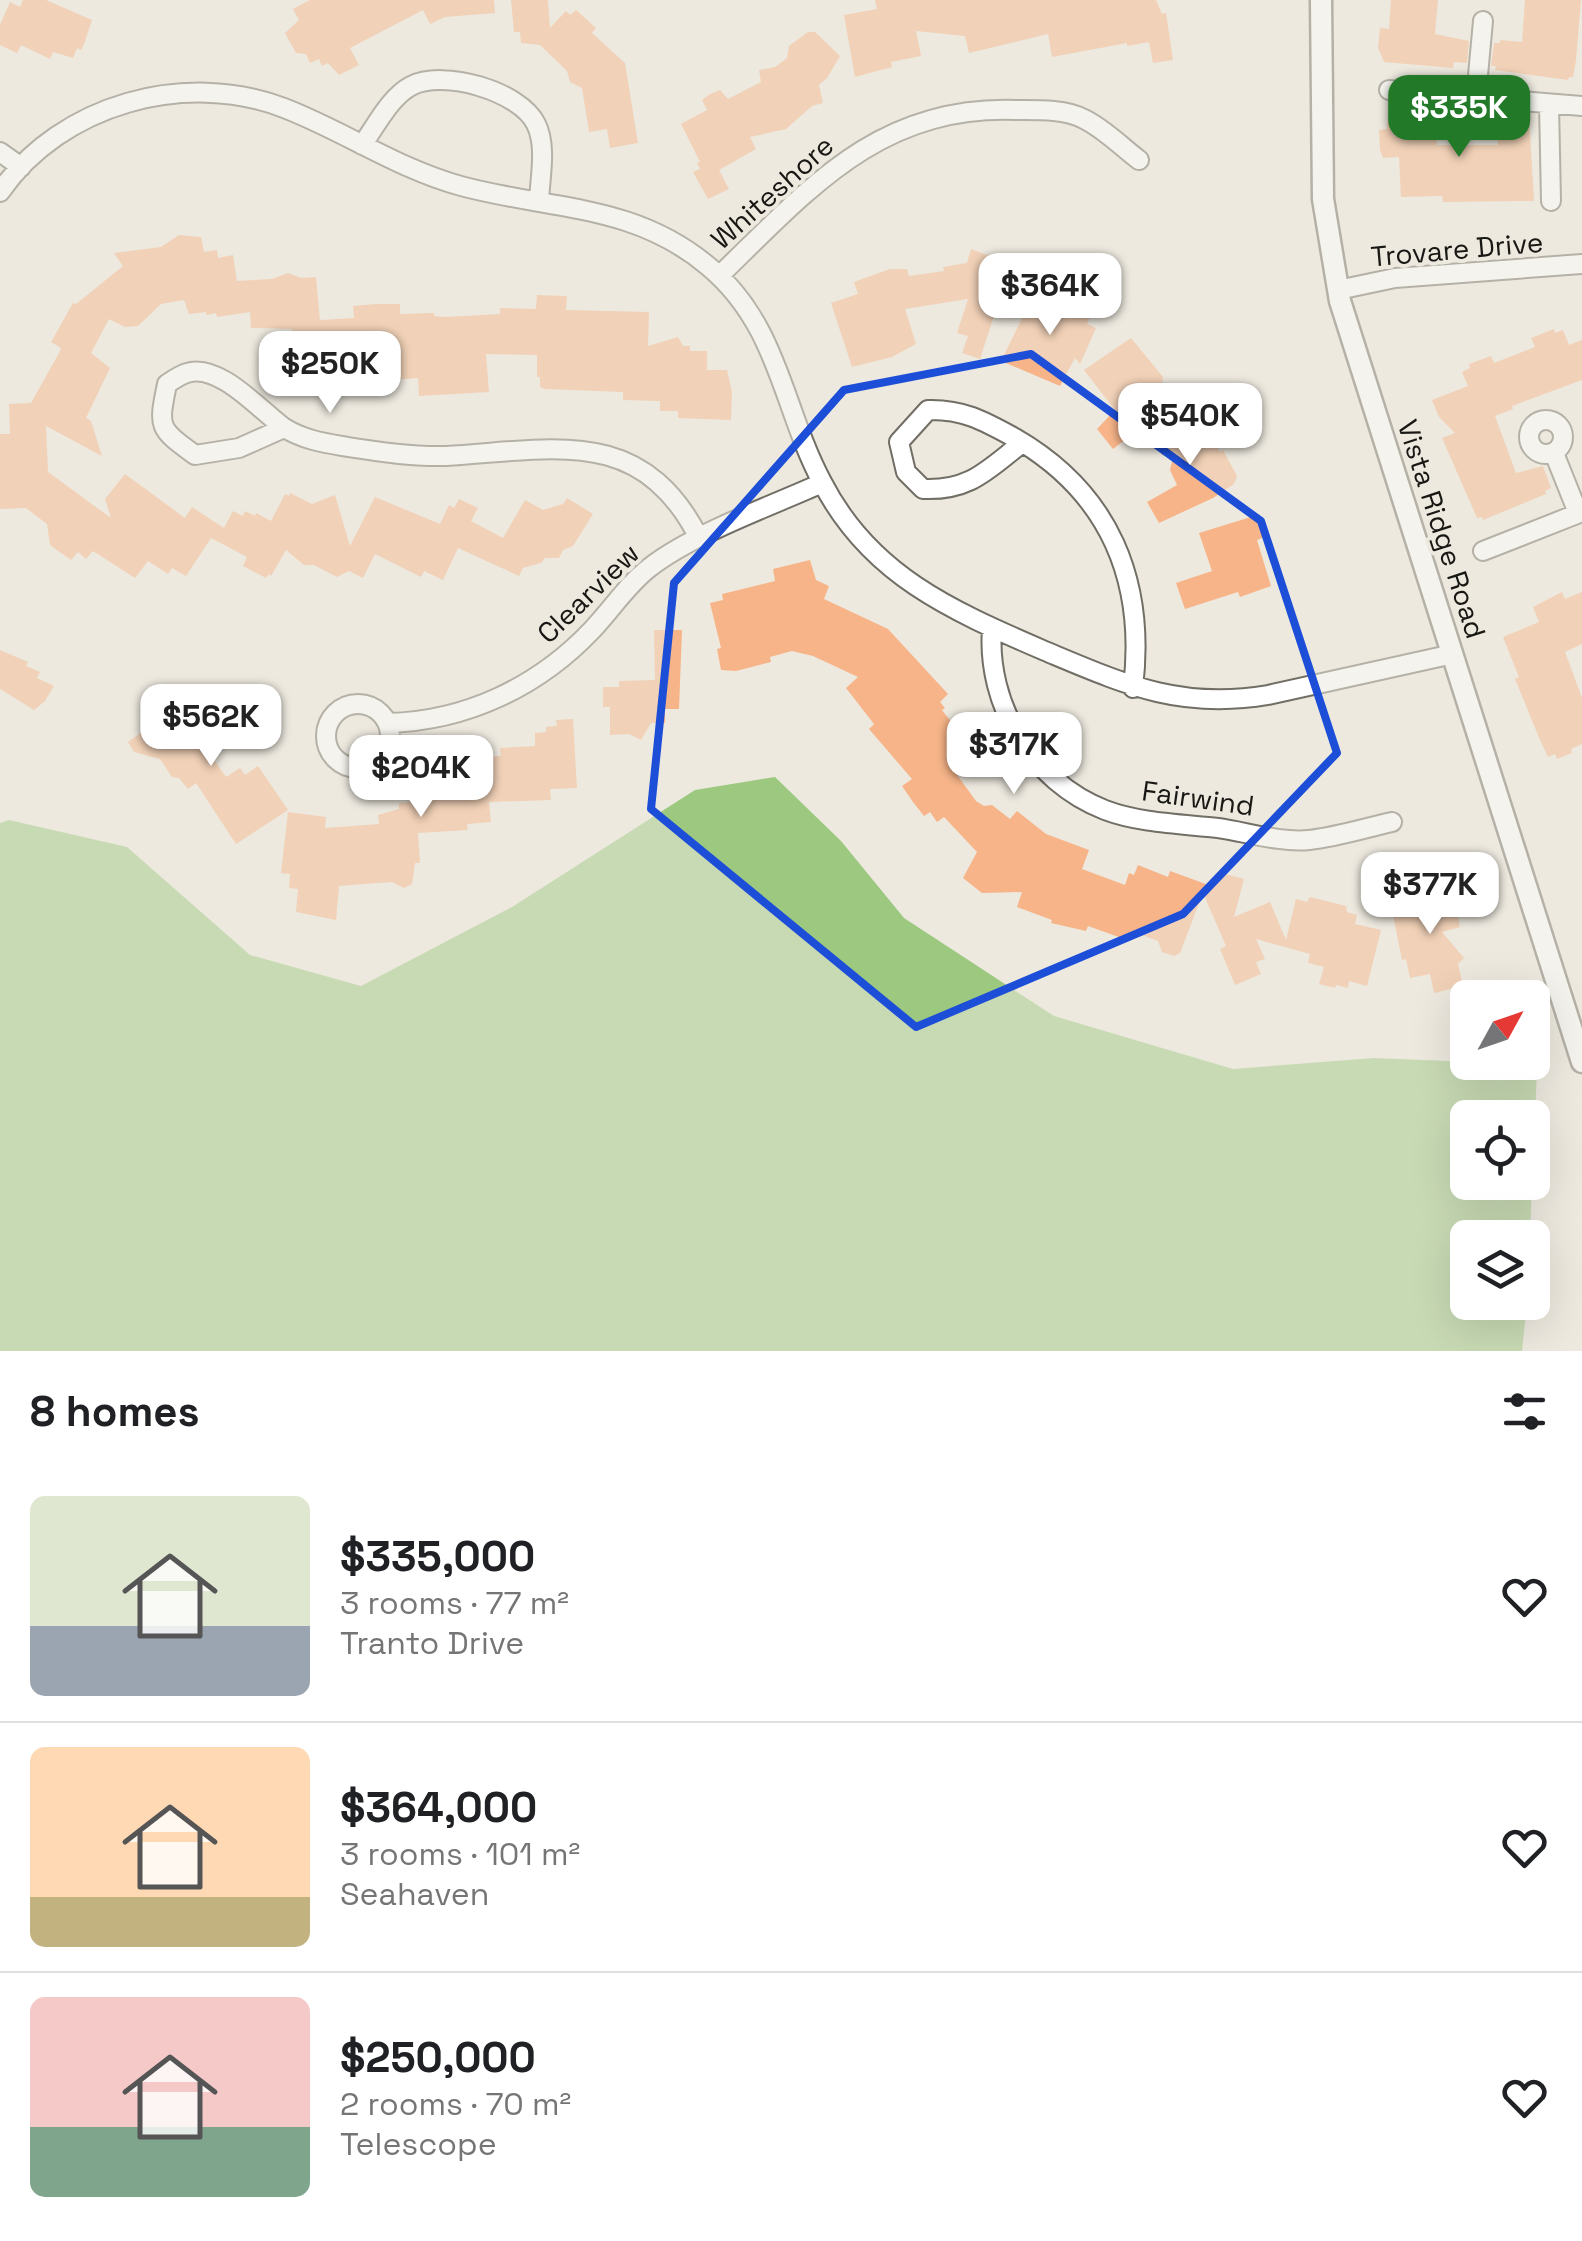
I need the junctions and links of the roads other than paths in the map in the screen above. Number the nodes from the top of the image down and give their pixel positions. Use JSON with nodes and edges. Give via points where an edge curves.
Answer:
{"nodes":[{"id":1,"x":1321,"y":0,"type":"edge"},
{"id":2,"x":1482,"y":21,"type":"dead end"},
{"id":3,"x":1389,"y":90,"type":"dead end"},
{"id":4,"x":1476,"y":98,"type":"junction"},
{"id":5,"x":1549,"y":104,"type":"junction"},
{"id":6,"x":1582,"y":106,"type":"edge"},
{"id":7,"x":362,"y":145,"type":"junction"},
{"id":8,"x":0,"y":152,"type":"edge"},
{"id":9,"x":1139,"y":160,"type":"dead end"},
{"id":10,"x":20,"y":167,"type":"junction"},
{"id":11,"x":0,"y":192,"type":"edge"},
{"id":12,"x":1551,"y":200,"type":"dead end"},
{"id":13,"x":539,"y":201,"type":"junction"},
{"id":14,"x":1582,"y":264,"type":"edge"},
{"id":15,"x":719,"y":276,"type":"junction"},
{"id":16,"x":1338,"y":290,"type":"junction"},
{"id":17,"x":284,"y":428,"type":"junction"},
{"id":18,"x":1022,"y":442,"type":"junction"},
{"id":19,"x":1554,"y":453,"type":"dead end"},
{"id":20,"x":822,"y":482,"type":"junction"},
{"id":21,"x":1580,"y":512,"type":"edge"},
{"id":22,"x":699,"y":538,"type":"junction"},
{"id":23,"x":1483,"y":551,"type":"dead end"},
{"id":24,"x":992,"y":628,"type":"junction"},
{"id":25,"x":1452,"y":654,"type":"junction"},
{"id":26,"x":1132,"y":688,"type":"junction"},
{"id":27,"x":388,"y":724,"type":"dead end"},
{"id":28,"x":1392,"y":822,"type":"dead end"},
{"id":29,"x":1582,"y":1062,"type":"edge"}],
"edges":[{"from":1,"to":16,"type":"street","name":"Vista Ridge Road","via":[[1323,199]]},
{"from":2,"to":4,"type":"street"},
{"from":3,"to":4,"type":"street"},
{"from":4,"to":5,"type":"street"},
{"from":5,"to":6,"type":"street"},
{"from":5,"to":12,"type":"street"},
{"from":7,"to":10,"type":"street","via":[[282,107],[180,93],[106,110],[71,127]]},
{"from":7,"to":13,"type":"street","via":[[426,176]]},
{"from":7,"to":13,"type":"street","via":[[414,84],[461,82],[491,90],[518,104],[538,126]]},
{"from":8,"to":10,"type":"street"},
{"from":9,"to":15,"type":"street","name":"Whiteshore","via":[[1083,118],[1045,110],[938,118],[840,163]]},
{"from":10,"to":11,"type":"street"},
{"from":13,"to":15,"type":"street","via":[[652,229]]},
{"from":14,"to":16,"type":"street","name":"Trovare Drive","via":[[1395,278]]},
{"from":15,"to":20,"type":"street","via":[[768,343]]},
{"from":16,"to":25,"type":"street","name":"Vista Ridge Road"},
{"from":17,"to":17,"type":"street","via":[[216,375],[190,371],[167,384],[161,416],[166,434],[195,455],[240,448]]},
{"from":17,"to":22,"type":"street","via":[[309,440],[406,455],[590,450],[647,474],[670,494]]},
{"from":18,"to":18,"type":"street","via":[[954,409],[928,410],[899,442],[906,472],[923,489],[948,490],[970,482]]},
{"from":18,"to":26,"type":"street","via":[[1085,494],[1122,558],[1136,618]]},
{"from":19,"to":21,"type":"street"},
{"from":20,"to":22,"type":"street","name":"Clearview"},
{"from":20,"to":24,"type":"street","via":[[855,533],[888,567]]},
{"from":21,"to":23,"type":"street"},
{"from":22,"to":27,"type":"street","name":"Clearview","via":[[650,567],[592,630],[532,680],[462,712]]},
{"from":24,"to":26,"type":"street"},
{"from":24,"to":28,"type":"street","name":"Fairwind","via":[[992,670],[1006,714],[1040,763],[1078,797],[1128,816],[1306,840]]},
{"from":25,"to":26,"type":"street","via":[[1243,700],[1193,700]]},
{"from":25,"to":29,"type":"street","name":"Vista Ridge Road"}]}
